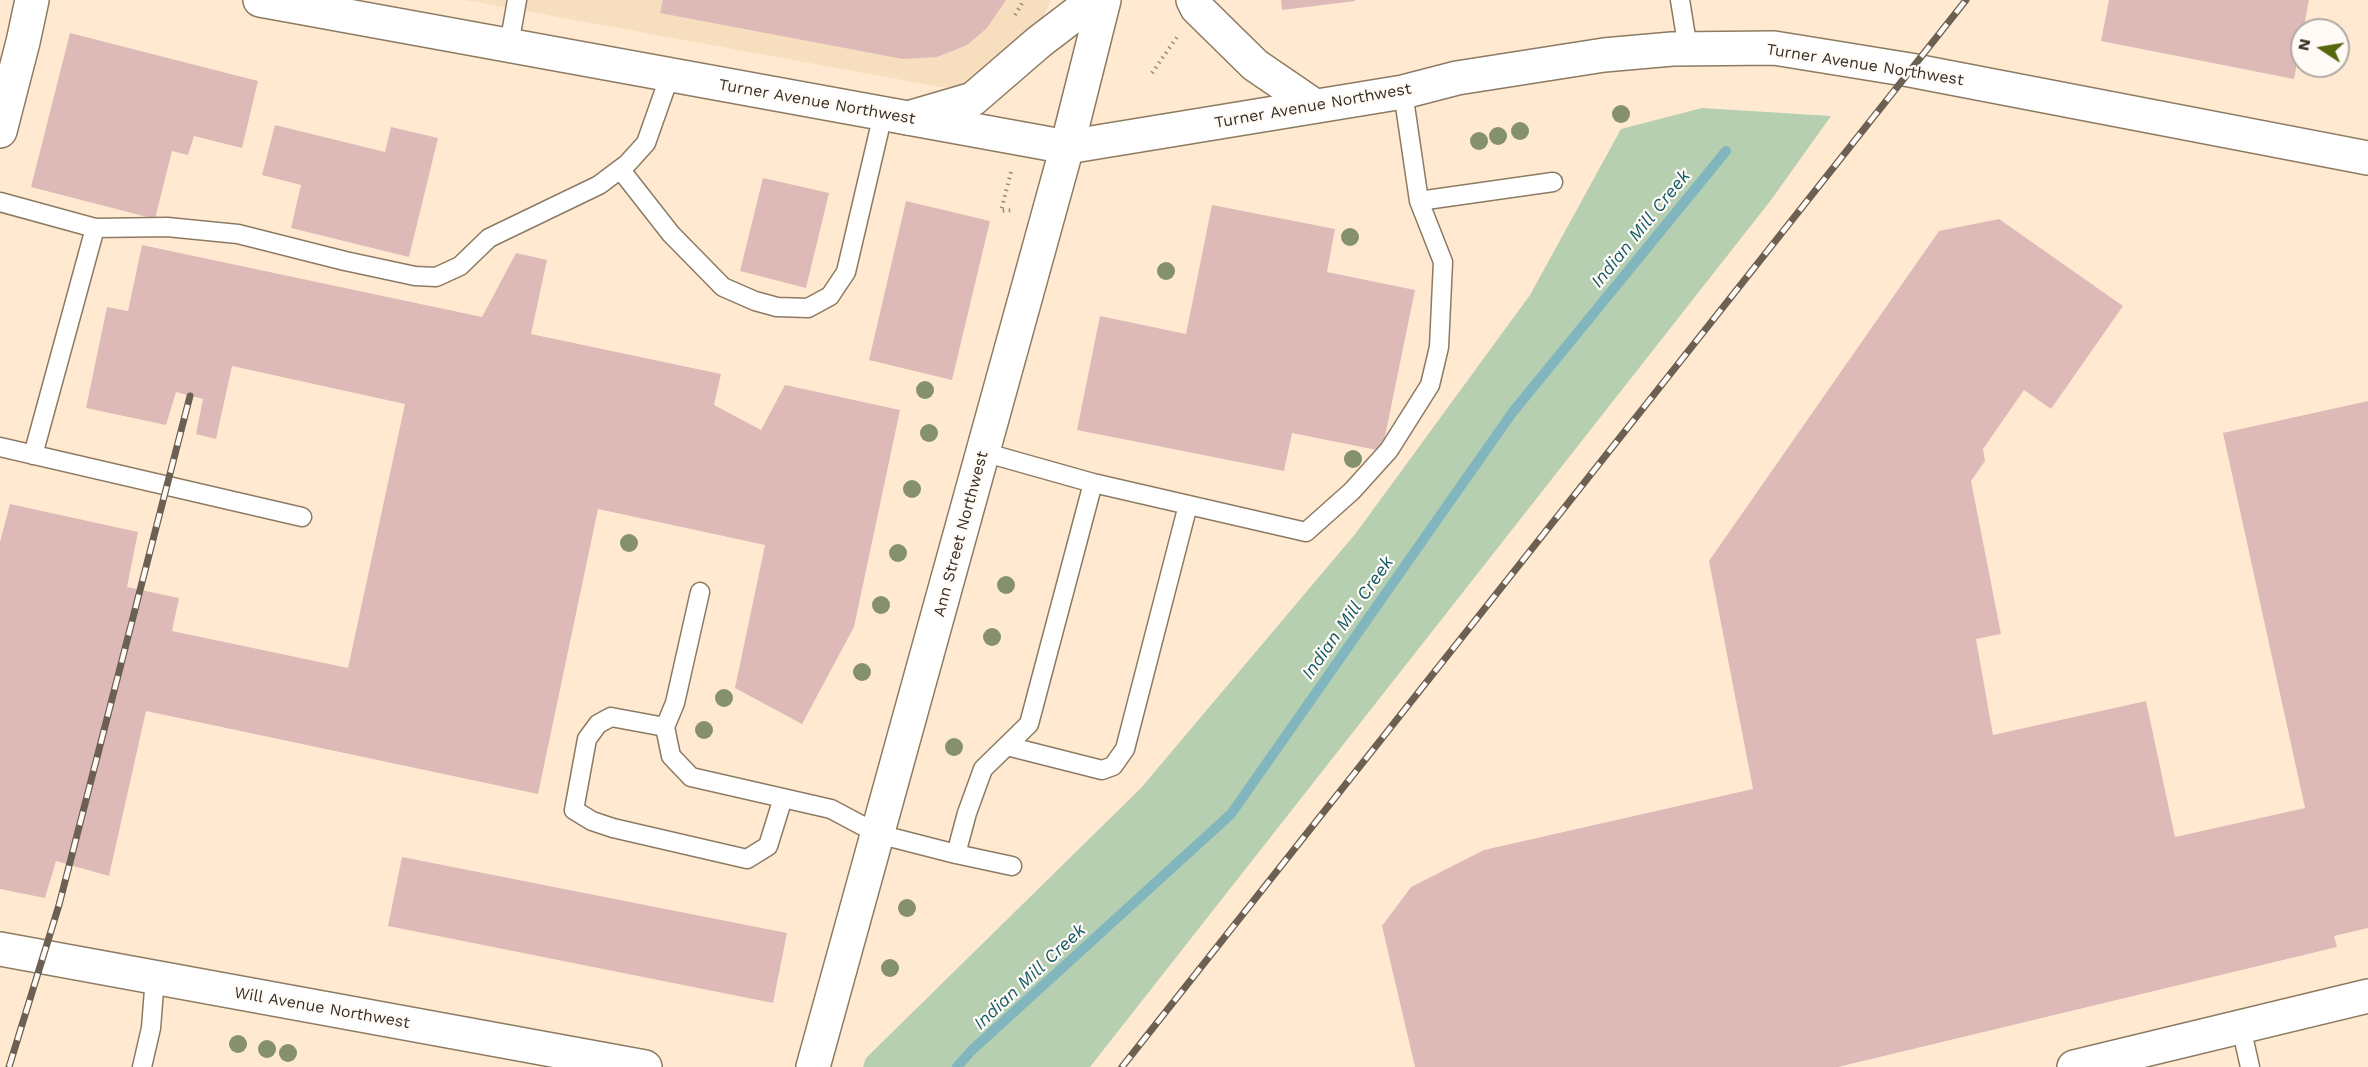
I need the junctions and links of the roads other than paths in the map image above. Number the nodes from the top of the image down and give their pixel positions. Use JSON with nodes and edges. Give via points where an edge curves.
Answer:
{"nodes":[{"id":1,"x":32,"y":0,"type":"edge"},
{"id":2,"x":260,"y":0,"type":"edge"},
{"id":3,"x":517,"y":0,"type":"edge"},
{"id":4,"x":1094,"y":0,"type":"edge"},
{"id":5,"x":1104,"y":0,"type":"edge"},
{"id":6,"x":1193,"y":0,"type":"edge"},
{"id":7,"x":1680,"y":0,"type":"edge"},
{"id":8,"x":508,"y":45,"type":"junction"},
{"id":9,"x":1688,"y":48,"type":"junction"},
{"id":10,"x":670,"y":75,"type":"junction"},
{"id":11,"x":7,"y":80,"type":"edge"},
{"id":12,"x":1403,"y":92,"type":"junction"},
{"id":13,"x":1315,"y":106,"type":"junction"},
{"id":14,"x":896,"y":116,"type":"junction"},
{"id":15,"x":0,"y":131,"type":"edge"},
{"id":16,"x":1067,"y":147,"type":"junction"},
{"id":17,"x":2368,"y":158,"type":"edge"},
{"id":18,"x":620,"y":169,"type":"junction"},
{"id":19,"x":1553,"y":182,"type":"dead end"},
{"id":20,"x":1419,"y":201,"type":"junction"},
{"id":21,"x":0,"y":202,"type":"edge"},
{"id":22,"x":95,"y":228,"type":"junction"},
{"id":23,"x":0,"y":447,"type":"edge"},
{"id":24,"x":983,"y":452,"type":"junction"},
{"id":25,"x":33,"y":455,"type":"junction"},
{"id":26,"x":1094,"y":483,"type":"junction"},
{"id":27,"x":1188,"y":505,"type":"junction"},
{"id":28,"x":302,"y":518,"type":"dead end"},
{"id":29,"x":700,"y":592,"type":"dead end"},
{"id":30,"x":665,"y":727,"type":"junction"},
{"id":31,"x":1007,"y":746,"type":"junction"},
{"id":32,"x":783,"y":798,"type":"junction"},
{"id":33,"x":878,"y":834,"type":"junction"},
{"id":34,"x":956,"y":854,"type":"junction"},
{"id":35,"x":1012,"y":866,"type":"dead end"},
{"id":36,"x":0,"y":949,"type":"edge"},
{"id":37,"x":154,"y":977,"type":"junction"},
{"id":38,"x":2368,"y":996,"type":"edge"},
{"id":39,"x":2241,"y":1027,"type":"junction"},
{"id":40,"x":142,"y":1067,"type":"edge"},
{"id":41,"x":645,"y":1067,"type":"edge"},
{"id":42,"x":813,"y":1067,"type":"edge"},
{"id":43,"x":2074,"y":1067,"type":"edge"},
{"id":44,"x":2250,"y":1067,"type":"edge"}],
"edges":[{"from":1,"to":11,"type":"street"},
{"from":2,"to":8,"type":"street","name":"Turner Avenue Northwest"},
{"from":3,"to":8,"type":"lane"},
{"from":4,"to":14,"type":"street","via":[[973,99]]},
{"from":5,"to":16,"type":"street","name":"Ann Street Northwest"},
{"from":6,"to":13,"type":"street","via":[[1255,65]]},
{"from":7,"to":9,"type":"lane"},
{"from":8,"to":10,"type":"street","name":"Turner Avenue Northwest"},
{"from":9,"to":12,"type":"street","name":"Turner Avenue Northwest","via":[[1604,55],[1468,76]]},
{"from":9,"to":17,"type":"street","name":"Turner Avenue Northwest","via":[[1774,48],[1888,66]]},
{"from":10,"to":14,"type":"street","name":"Turner Avenue Northwest"},
{"from":10,"to":18,"type":"lane","via":[[645,143]]},
{"from":11,"to":15,"type":"street"},
{"from":12,"to":13,"type":"street","name":"Turner Avenue Northwest"},
{"from":12,"to":20,"type":"lane"},
{"from":13,"to":16,"type":"street","name":"Turner Avenue Northwest"},
{"from":14,"to":16,"type":"street","name":"Turner Avenue Northwest"},
{"from":14,"to":18,"type":"lane","via":[[846,272],[830,296],[808,308],[777,307],[723,287],[671,234]]},
{"from":16,"to":24,"type":"street","name":"Ann Street Northwest"},
{"from":18,"to":22,"type":"lane","via":[[599,185],[489,238],[460,267],[436,277],[415,276],[238,234],[166,227]]},
{"from":19,"to":20,"type":"lane"},
{"from":20,"to":27,"type":"lane","via":[[1443,262],[1439,347],[1430,385],[1389,450],[1352,491],[1306,532]]},
{"from":21,"to":22,"type":"lane"},
{"from":22,"to":25,"type":"lane"},
{"from":23,"to":25,"type":"lane"},
{"from":24,"to":26,"type":"lane"},
{"from":24,"to":33,"type":"street","name":"Ann Street Northwest"},
{"from":25,"to":28,"type":"lane"},
{"from":26,"to":27,"type":"lane"},
{"from":26,"to":31,"type":"lane","via":[[1029,724]]},
{"from":27,"to":31,"type":"lane","via":[[1125,749],[1113,766],[1102,770]]},
{"from":29,"to":30,"type":"lane","via":[[675,703]]},
{"from":30,"to":32,"type":"lane","via":[[671,756],[691,777]]},
{"from":30,"to":32,"type":"lane","via":[[611,717],[598,724],[587,739],[574,810],[613,828],[747,859],[768,846]]},
{"from":31,"to":34,"type":"lane","via":[[982,769]]},
{"from":32,"to":33,"type":"lane","via":[[831,809]]},
{"from":33,"to":34,"type":"lane"},
{"from":33,"to":42,"type":"street","name":"Ann Street Northwest"},
{"from":34,"to":35,"type":"lane"},
{"from":36,"to":37,"type":"street","name":"Will Avenue Northwest"},
{"from":37,"to":40,"type":"lane","via":[[151,1028]]},
{"from":37,"to":41,"type":"street","name":"Will Avenue Northwest"},
{"from":38,"to":39,"type":"street"},
{"from":39,"to":43,"type":"street"},
{"from":39,"to":44,"type":"lane"}]}
